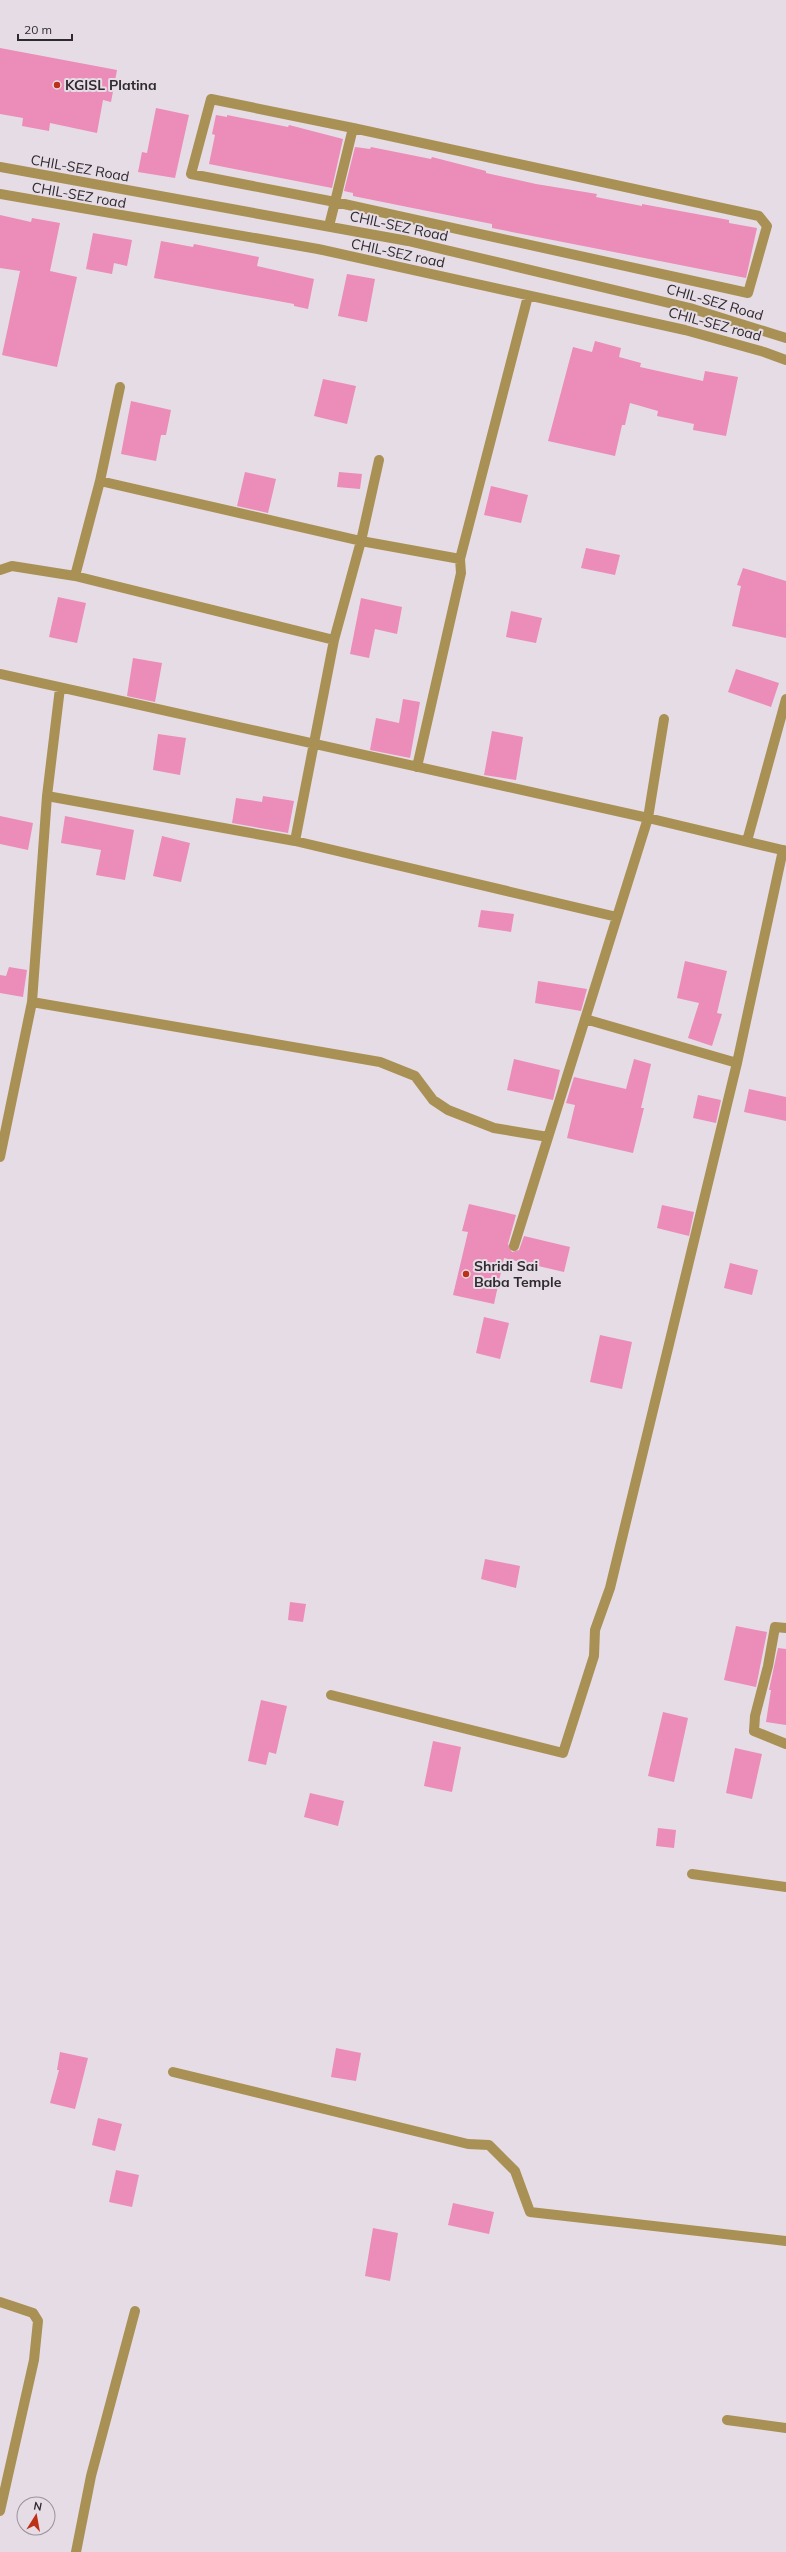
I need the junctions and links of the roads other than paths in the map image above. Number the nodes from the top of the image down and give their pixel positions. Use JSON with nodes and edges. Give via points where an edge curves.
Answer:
{"nodes":[{"id":1,"x":353,"y":128,"type":"junction"},
{"id":2,"x":0,"y":167,"type":"edge"},
{"id":3,"x":0,"y":194,"type":"edge"},
{"id":4,"x":335,"y":202,"type":"junction"},
{"id":5,"x":329,"y":226,"type":"junction"},
{"id":6,"x":528,"y":296,"type":"junction"},
{"id":7,"x":786,"y":338,"type":"edge"},
{"id":8,"x":786,"y":360,"type":"edge"},
{"id":9,"x":120,"y":387,"type":"dead end"},
{"id":10,"x":379,"y":460,"type":"dead end"},
{"id":11,"x":100,"y":481,"type":"junction"},
{"id":12,"x":361,"y":541,"type":"junction"},
{"id":13,"x":460,"y":558,"type":"junction"},
{"id":14,"x":0,"y":570,"type":"edge"},
{"id":15,"x":75,"y":576,"type":"junction"},
{"id":16,"x":334,"y":640,"type":"junction"},
{"id":17,"x":0,"y":674,"type":"edge"},
{"id":18,"x":60,"y":688,"type":"junction"},
{"id":19,"x":786,"y":699,"type":"edge"},
{"id":20,"x":664,"y":719,"type":"dead end"},
{"id":21,"x":314,"y":744,"type":"junction"},
{"id":22,"x":417,"y":766,"type":"junction"},
{"id":23,"x":47,"y":796,"type":"junction"},
{"id":24,"x":648,"y":818,"type":"junction"},
{"id":25,"x":295,"y":841,"type":"junction"},
{"id":26,"x":747,"y":842,"type":"junction"},
{"id":27,"x":784,"y":850,"type":"edge"},
{"id":28,"x":617,"y":916,"type":"junction"},
{"id":29,"x":32,"y":1002,"type":"junction"},
{"id":30,"x":585,"y":1019,"type":"junction"},
{"id":31,"x":737,"y":1063,"type":"junction"},
{"id":32,"x":548,"y":1137,"type":"junction"},
{"id":33,"x":0,"y":1157,"type":"edge"},
{"id":34,"x":514,"y":1246,"type":"dead end"},
{"id":35,"x":786,"y":1628,"type":"edge"},
{"id":36,"x":331,"y":1695,"type":"dead end"},
{"id":37,"x":786,"y":1744,"type":"edge"},
{"id":38,"x":692,"y":1874,"type":"dead end"},
{"id":39,"x":786,"y":1887,"type":"edge"},
{"id":40,"x":173,"y":2072,"type":"dead end"},
{"id":41,"x":786,"y":2241,"type":"edge"},
{"id":42,"x":0,"y":2302,"type":"edge"},
{"id":43,"x":135,"y":2311,"type":"dead end"},
{"id":44,"x":726,"y":2420,"type":"dead end"},
{"id":45,"x":786,"y":2428,"type":"edge"},
{"id":46,"x":0,"y":2510,"type":"edge"},
{"id":47,"x":76,"y":2552,"type":"edge"}],
"edges":[{"from":1,"to":4,"type":"street"},
{"from":1,"to":4,"type":"street","via":[[211,99],[190,174]]},
{"from":1,"to":4,"type":"street","via":[[759,216],[767,226],[748,293]]},
{"from":2,"to":5,"type":"street","name":"CHIL-SEZ Road"},
{"from":3,"to":6,"type":"street","name":"CHIL-SEZ road","via":[[318,249]]},
{"from":4,"to":5,"type":"street"},
{"from":5,"to":7,"type":"street","name":"CHIL-SEZ Road","via":[[408,241],[690,308]]},
{"from":6,"to":8,"type":"street","name":"CHIL-SEZ road","via":[[685,330]]},
{"from":6,"to":13,"type":"street"},
{"from":9,"to":11,"type":"street"},
{"from":10,"to":12,"type":"street"},
{"from":11,"to":12,"type":"street"},
{"from":11,"to":15,"type":"street"},
{"from":12,"to":13,"type":"street"},
{"from":12,"to":16,"type":"street"},
{"from":13,"to":22,"type":"street","via":[[461,573]]},
{"from":14,"to":15,"type":"street","via":[[12,566]]},
{"from":15,"to":16,"type":"street"},
{"from":16,"to":21,"type":"street"},
{"from":17,"to":18,"type":"street"},
{"from":18,"to":21,"type":"street"},
{"from":18,"to":23,"type":"street"},
{"from":19,"to":26,"type":"street"},
{"from":20,"to":24,"type":"street"},
{"from":21,"to":22,"type":"street"},
{"from":21,"to":25,"type":"street"},
{"from":22,"to":24,"type":"street"},
{"from":23,"to":25,"type":"street"},
{"from":23,"to":29,"type":"street"},
{"from":24,"to":26,"type":"street"},
{"from":24,"to":28,"type":"street"},
{"from":25,"to":28,"type":"street"},
{"from":26,"to":27,"type":"street"},
{"from":27,"to":31,"type":"street"},
{"from":28,"to":30,"type":"street"},
{"from":29,"to":32,"type":"street","via":[[380,1062],[415,1076],[433,1100],[448,1110],[494,1128]]},
{"from":29,"to":33,"type":"street"},
{"from":30,"to":31,"type":"street"},
{"from":30,"to":32,"type":"street"},
{"from":31,"to":36,"type":"street","via":[[610,1588],[595,1630],[594,1656],[563,1753]]},
{"from":32,"to":34,"type":"street"},
{"from":35,"to":37,"type":"street","via":[[775,1627],[768,1666],[754,1716],[754,1731]]},
{"from":38,"to":39,"type":"street"},
{"from":40,"to":41,"type":"street","via":[[468,2144],[489,2145],[515,2171],[530,2212]]},
{"from":42,"to":46,"type":"street","via":[[33,2313],[38,2321],[34,2360]]},
{"from":43,"to":47,"type":"street","via":[[91,2476]]},
{"from":44,"to":45,"type":"street"}]}
